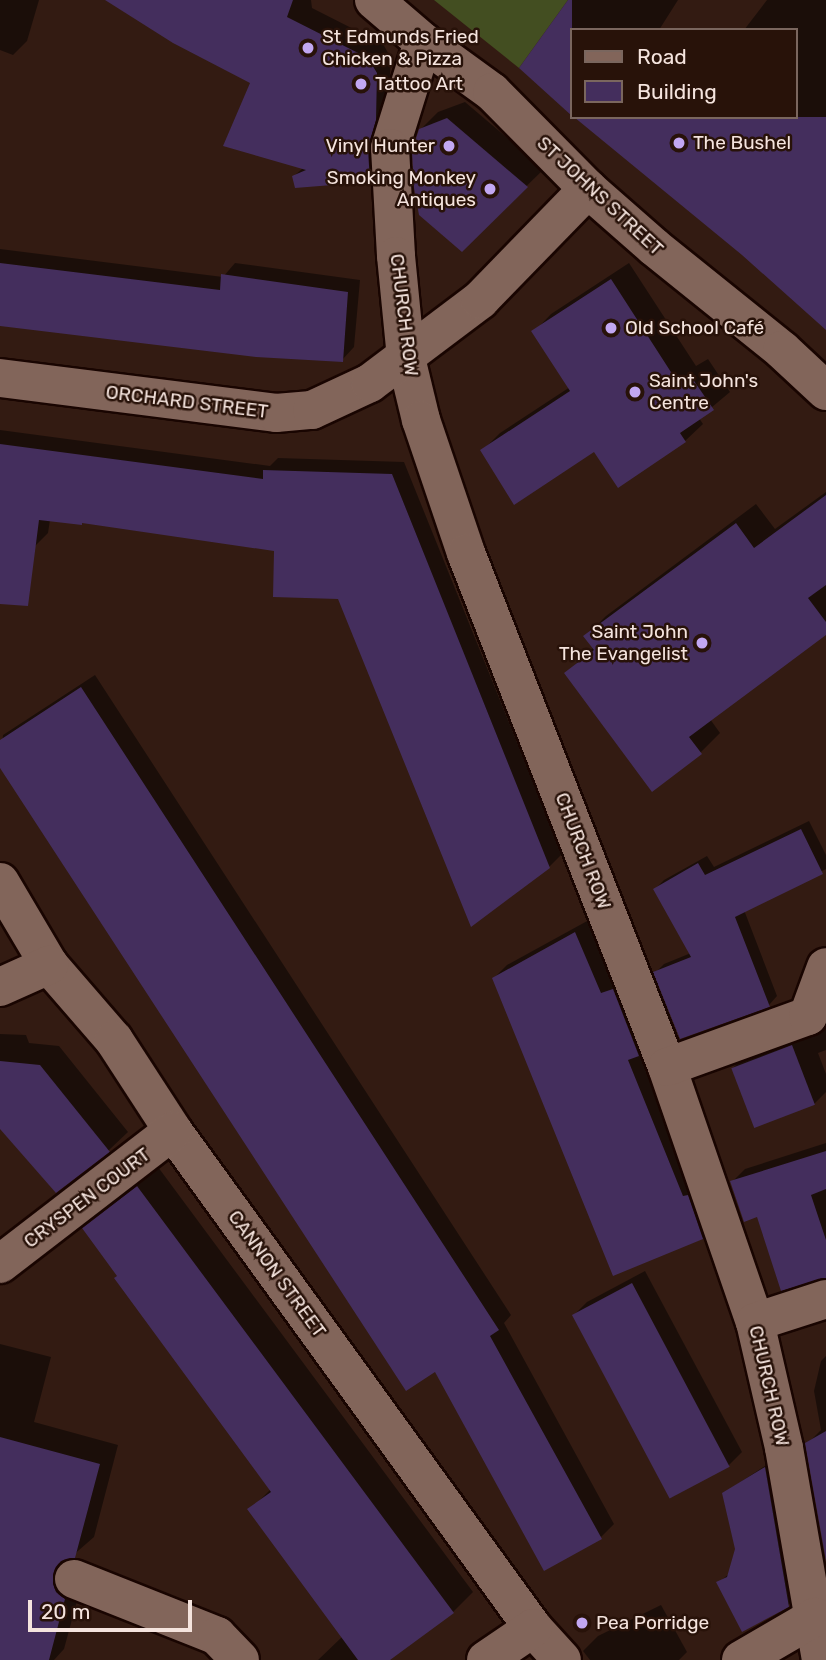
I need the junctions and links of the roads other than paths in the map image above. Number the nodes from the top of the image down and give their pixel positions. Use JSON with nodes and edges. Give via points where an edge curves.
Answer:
{"nodes":[{"id":1,"x":374,"y":0,"type":"edge"},
{"id":2,"x":424,"y":42,"type":"junction"},
{"id":3,"x":588,"y":190,"type":"junction"},
{"id":4,"x":407,"y":358,"type":"junction"},
{"id":5,"x":0,"y":378,"type":"edge"},
{"id":6,"x":826,"y":391,"type":"edge"},
{"id":7,"x":0,"y":882,"type":"edge"},
{"id":8,"x":49,"y":965,"type":"junction"},
{"id":9,"x":826,"y":967,"type":"edge"},
{"id":10,"x":0,"y":986,"type":"edge"},
{"id":11,"x":667,"y":1067,"type":"junction"},
{"id":12,"x":173,"y":1131,"type":"junction"},
{"id":13,"x":0,"y":1264,"type":"edge"},
{"id":14,"x":826,"y":1299,"type":"edge"},
{"id":15,"x":755,"y":1322,"type":"junction"},
{"id":16,"x":74,"y":1578,"type":"dead end"},
{"id":17,"x":815,"y":1618,"type":"junction"},
{"id":18,"x":533,"y":1628,"type":"junction"},
{"id":19,"x":240,"y":1660,"type":"edge"},
{"id":20,"x":486,"y":1660,"type":"edge"},
{"id":21,"x":562,"y":1660,"type":"edge"},
{"id":22,"x":741,"y":1660,"type":"edge"},
{"id":23,"x":821,"y":1660,"type":"edge"}],
"edges":[{"from":1,"to":2,"type":"street","name":"ST JOHNS STREET"},
{"from":2,"to":3,"type":"street","name":"ST JOHNS STREET","via":[[492,93]]},
{"from":2,"to":4,"type":"street","name":"CHURCH ROW","via":[[390,148]]},
{"from":3,"to":4,"type":"street","name":"ORCHARD STREET","via":[[480,299]]},
{"from":3,"to":6,"type":"street","name":"ST JOHNS STREET"},
{"from":4,"to":5,"type":"street","name":"ORCHARD STREET","via":[[370,383],[312,410],[276,413]]},
{"from":4,"to":11,"type":"street","name":"CHURCH ROW","via":[[421,420],[467,553]]},
{"from":7,"to":8,"type":"street","name":"CANNON STREET"},
{"from":8,"to":10,"type":"street"},
{"from":8,"to":12,"type":"street","name":"CANNON STREET","via":[[114,1040]]},
{"from":9,"to":11,"type":"street","via":[[808,1016]]},
{"from":11,"to":15,"type":"street","name":"CHURCH ROW"},
{"from":12,"to":13,"type":"street","name":"CRYSPEN COURT"},
{"from":12,"to":18,"type":"street","name":"CANNON STREET"},
{"from":14,"to":15,"type":"street"},
{"from":15,"to":17,"type":"street","name":"CHURCH ROW"},
{"from":16,"to":19,"type":"street","via":[[217,1636]]},
{"from":17,"to":22,"type":"street"},
{"from":17,"to":23,"type":"street","name":"CHURCH ROW"},
{"from":18,"to":20,"type":"street"},
{"from":18,"to":21,"type":"street","name":"CANNON STREET"}]}
